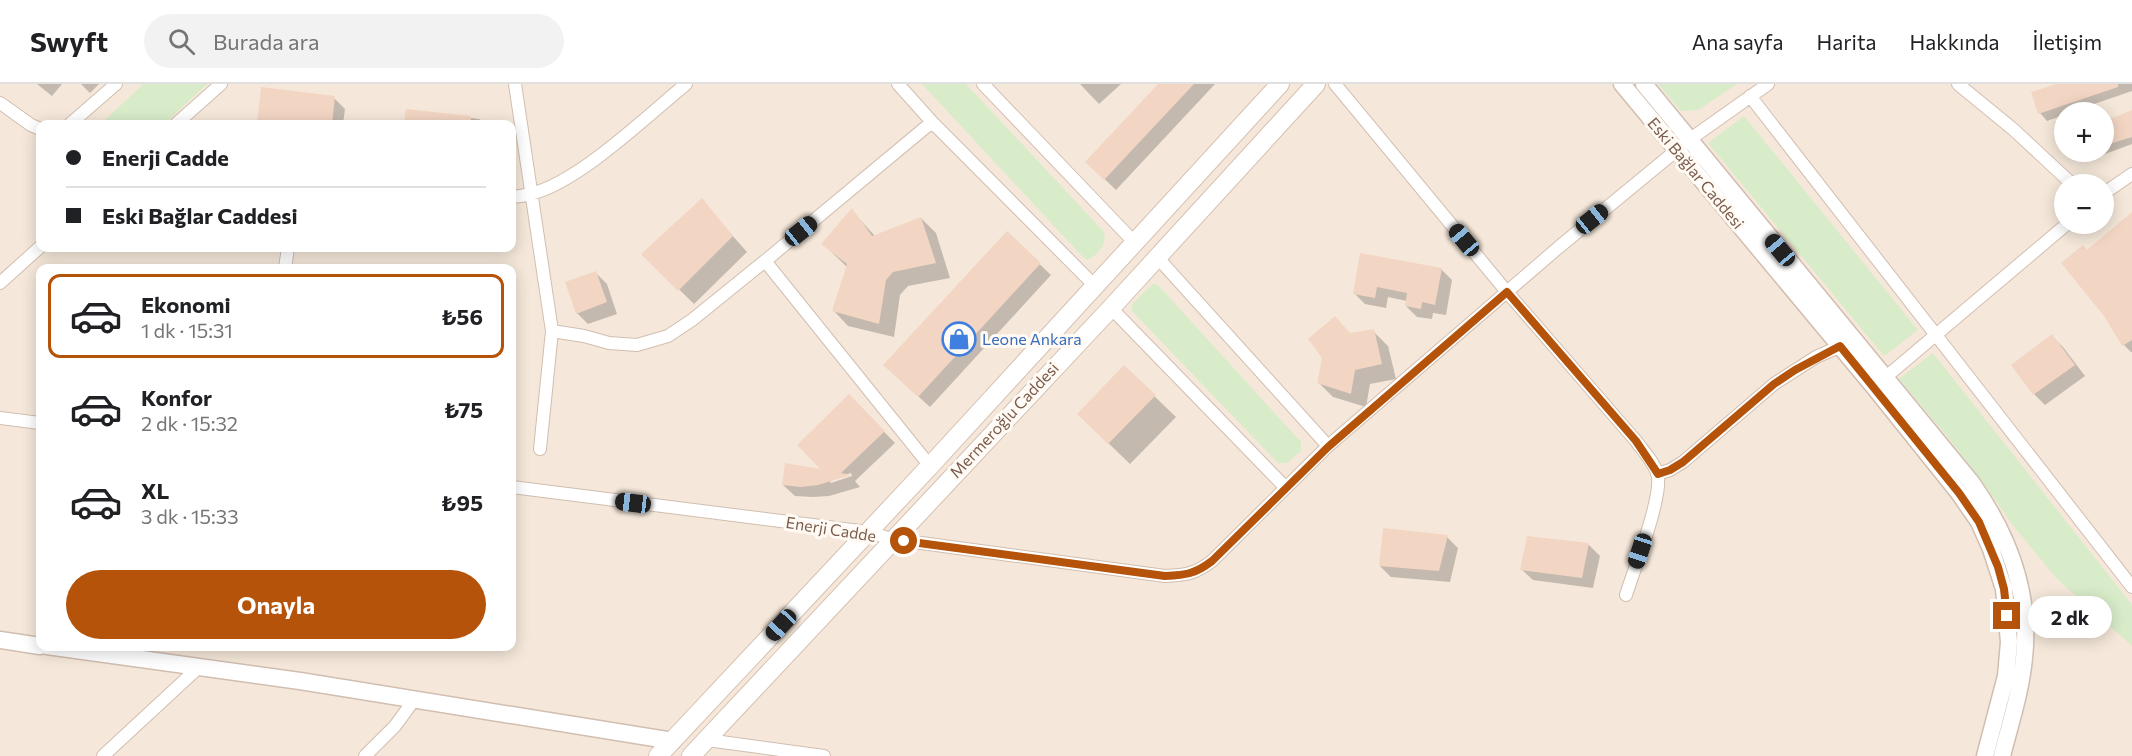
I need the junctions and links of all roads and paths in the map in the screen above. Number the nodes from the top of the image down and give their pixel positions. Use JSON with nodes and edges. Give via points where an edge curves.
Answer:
{"nodes":[{"id":1,"x":116,"y":84,"type":"edge"},
{"id":2,"x":221,"y":84,"type":"edge"},
{"id":3,"x":515,"y":84,"type":"edge"},
{"id":4,"x":686,"y":84,"type":"edge"},
{"id":5,"x":898,"y":84,"type":"edge"},
{"id":6,"x":983,"y":84,"type":"edge"},
{"id":7,"x":1280,"y":84,"type":"edge"},
{"id":8,"x":1316,"y":84,"type":"edge"},
{"id":9,"x":1335,"y":84,"type":"edge"},
{"id":10,"x":1622,"y":84,"type":"edge"},
{"id":11,"x":1644,"y":84,"type":"edge"},
{"id":12,"x":1768,"y":84,"type":"edge"},
{"id":13,"x":1958,"y":84,"type":"edge"},
{"id":14,"x":1750,"y":96,"type":"junction"},
{"id":15,"x":0,"y":103,"type":"edge"},
{"id":16,"x":75,"y":120,"type":"edge"},
{"id":17,"x":180,"y":120,"type":"edge"},
{"id":18,"x":932,"y":122,"type":"junction"},
{"id":19,"x":36,"y":127,"type":"edge"},
{"id":20,"x":1683,"y":145,"type":"junction"},
{"id":21,"x":2061,"y":174,"type":"edge"},
{"id":22,"x":2132,"y":174,"type":"edge"},
{"id":23,"x":2114,"y":186,"type":"edge"},
{"id":24,"x":530,"y":194,"type":"junction"},
{"id":25,"x":516,"y":196,"type":"edge"},
{"id":26,"x":2055,"y":234,"type":"edge"},
{"id":27,"x":1134,"y":242,"type":"junction"},
{"id":28,"x":36,"y":250,"type":"edge"},
{"id":29,"x":1157,"y":257,"type":"junction"},
{"id":30,"x":765,"y":261,"type":"junction"},
{"id":31,"x":0,"y":283,"type":"edge"},
{"id":32,"x":1094,"y":285,"type":"junction"},
{"id":33,"x":1507,"y":292,"type":"junction"},
{"id":34,"x":1111,"y":308,"type":"junction"},
{"id":35,"x":552,"y":331,"type":"junction"},
{"id":36,"x":1937,"y":333,"type":"junction"},
{"id":37,"x":1840,"y":346,"type":"junction"},
{"id":38,"x":1880,"y":382,"type":"junction"},
{"id":39,"x":0,"y":418,"type":"edge"},
{"id":40,"x":36,"y":422,"type":"edge"},
{"id":41,"x":1328,"y":447,"type":"junction"},
{"id":42,"x":540,"y":449,"type":"dead end"},
{"id":43,"x":930,"y":466,"type":"junction"},
{"id":44,"x":1658,"y":474,"type":"junction"},
{"id":45,"x":516,"y":488,"type":"edge"},
{"id":46,"x":1286,"y":488,"type":"junction"},
{"id":47,"x":868,"y":532,"type":"junction"},
{"id":48,"x":892,"y":539,"type":"junction"},
{"id":49,"x":2132,"y":587,"type":"edge"},
{"id":50,"x":1626,"y":595,"type":"dead end"},
{"id":51,"x":0,"y":640,"type":"edge"},
{"id":52,"x":36,"y":645,"type":"edge"},
{"id":53,"x":83,"y":651,"type":"edge"},
{"id":54,"x":199,"y":667,"type":"junction"},
{"id":55,"x":414,"y":700,"type":"junction"},
{"id":56,"x":707,"y":740,"type":"junction"},
{"id":57,"x":673,"y":741,"type":"junction"},
{"id":58,"x":103,"y":756,"type":"edge"},
{"id":59,"x":365,"y":756,"type":"edge"},
{"id":60,"x":658,"y":756,"type":"edge"},
{"id":61,"x":691,"y":756,"type":"edge"},
{"id":62,"x":824,"y":756,"type":"edge"},
{"id":63,"x":1985,"y":756,"type":"edge"},
{"id":64,"x":2002,"y":756,"type":"edge"}],
"edges":[{"from":1,"to":16,"type":"street"},
{"from":2,"to":17,"type":"street"},
{"from":3,"to":24,"type":"street"},
{"from":4,"to":24,"type":"street","via":[[591,162]]},
{"from":5,"to":18,"type":"street"},
{"from":6,"to":27,"type":"street"},
{"from":7,"to":27,"type":"main road","name":"Mermeroğlu Caddesi"},
{"from":8,"to":29,"type":"main road","name":"Mermeroğlu Caddesi"},
{"from":9,"to":33,"type":"street"},
{"from":10,"to":20,"type":"street","name":"Eski Bağlar Caddesi"},
{"from":11,"to":20,"type":"street","name":"Eski Bağlar Caddesi"},
{"from":12,"to":14,"type":"street"},
{"from":13,"to":21,"type":"street"},
{"from":14,"to":20,"type":"street"},
{"from":14,"to":36,"type":"street"},
{"from":15,"to":19,"type":"street"},
{"from":18,"to":30,"type":"street"},
{"from":18,"to":32,"type":"street"},
{"from":20,"to":33,"type":"street"},
{"from":20,"to":37,"type":"street","name":"Eski Bağlar Caddesi"},
{"from":20,"to":38,"type":"street","name":"Eski Bağlar Caddesi"},
{"from":22,"to":23,"type":"street"},
{"from":24,"to":25,"type":"street"},
{"from":24,"to":35,"type":"street"},
{"from":26,"to":36,"type":"street"},
{"from":27,"to":32,"type":"main road","name":"Mermeroğlu Caddesi"},
{"from":28,"to":31,"type":"street"},
{"from":29,"to":34,"type":"main road","name":"Mermeroğlu Caddesi"},
{"from":29,"to":41,"type":"street"},
{"from":30,"to":35,"type":"street","via":[[692,320],[654,342],[609,343]]},
{"from":30,"to":43,"type":"street"},
{"from":32,"to":43,"type":"main road","name":"Mermeroğlu Caddesi"},
{"from":33,"to":41,"type":"street"},
{"from":33,"to":44,"type":"street","via":[[1636,441]]},
{"from":34,"to":46,"type":"street"},
{"from":34,"to":48,"type":"main road","name":"Mermeroğlu Caddesi"},
{"from":35,"to":42,"type":"street"},
{"from":36,"to":38,"type":"street"},
{"from":36,"to":49,"type":"street"},
{"from":37,"to":38,"type":"street","name":"Eski Bağlar Caddesi"},
{"from":37,"to":44,"type":"street","via":[[1774,384],[1683,462]]},
{"from":38,"to":63,"type":"street","name":"Eski Bağlar Caddesi","via":[[1970,508],[1998,567],[2007,616],[2006,676]]},
{"from":38,"to":64,"type":"street","name":"Eski Bağlar Caddesi","via":[[1987,505],[2016,568],[2022,595],[2025,657]]},
{"from":39,"to":40,"type":"street"},
{"from":41,"to":46,"type":"street"},
{"from":43,"to":47,"type":"main road","name":"Mermeroğlu Caddesi"},
{"from":44,"to":50,"type":"street","via":[[1653,507]]},
{"from":45,"to":47,"type":"street","name":"Enerji Cadde"},
{"from":46,"to":48,"type":"street","name":"Enerji Cadde","via":[[1212,561],[1186,575],[1165,576]]},
{"from":47,"to":48,"type":"street","name":"Enerji Cadde"},
{"from":47,"to":57,"type":"main road","name":"Mermeroğlu Caddesi"},
{"from":48,"to":56,"type":"main road","name":"Mermeroğlu Caddesi"},
{"from":51,"to":52,"type":"street"},
{"from":53,"to":54,"type":"street"},
{"from":54,"to":55,"type":"street"},
{"from":54,"to":58,"type":"street"},
{"from":55,"to":57,"type":"street"},
{"from":55,"to":59,"type":"street"},
{"from":56,"to":61,"type":"main road","name":"Mermeroğlu Caddesi"},
{"from":56,"to":62,"type":"street"},
{"from":57,"to":60,"type":"main road","name":"Mermeroğlu Caddesi"}]}
